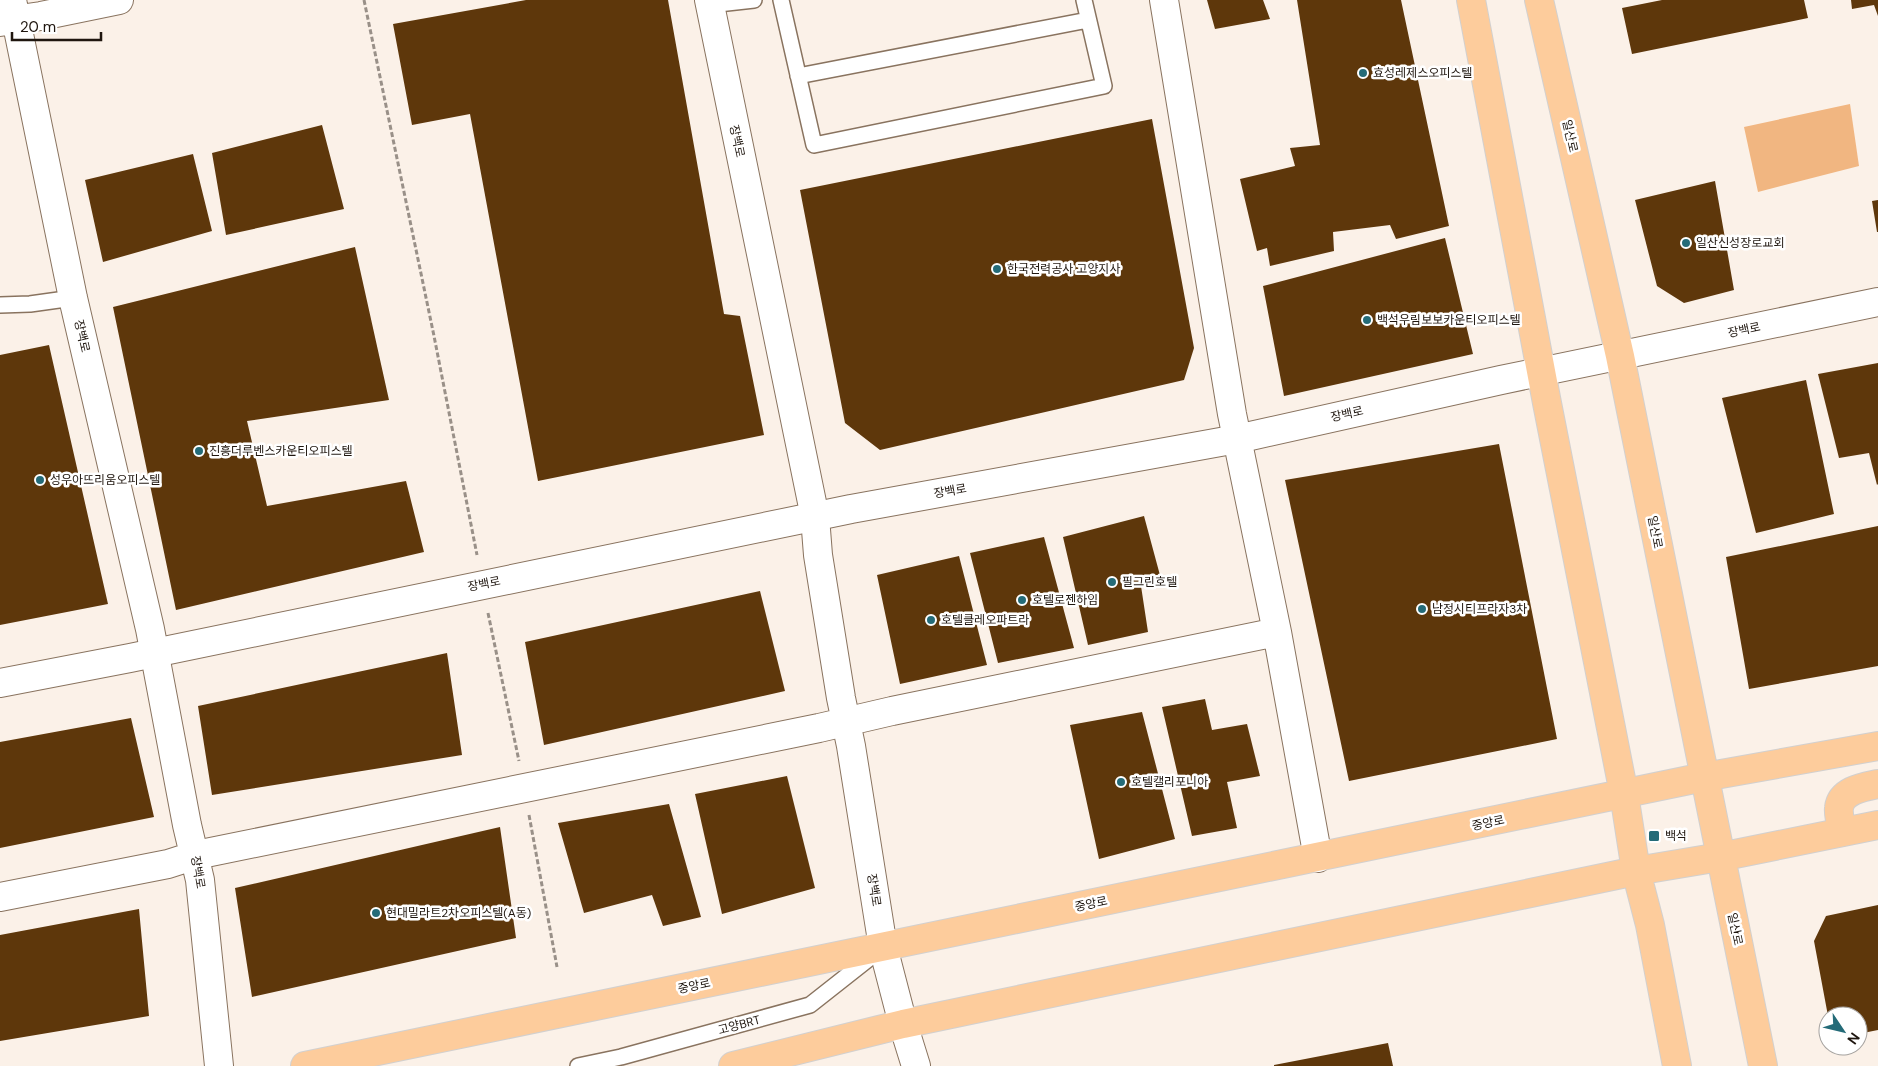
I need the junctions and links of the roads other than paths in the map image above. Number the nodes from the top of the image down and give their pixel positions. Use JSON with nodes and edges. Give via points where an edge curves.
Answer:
{"nodes":[{"id":1,"x":119,"y":0,"type":"edge"},
{"id":2,"x":754,"y":0,"type":"edge"},
{"id":3,"x":781,"y":0,"type":"edge"},
{"id":4,"x":1084,"y":0,"type":"edge"},
{"id":5,"x":1164,"y":0,"type":"edge"},
{"id":6,"x":1470,"y":0,"type":"edge"},
{"id":7,"x":1539,"y":0,"type":"edge"},
{"id":8,"x":709,"y":2,"type":"edge"},
{"id":9,"x":9,"y":14,"type":"edge"},
{"id":10,"x":1088,"y":20,"type":"junction"},
{"id":11,"x":798,"y":76,"type":"junction"},
{"id":12,"x":73,"y":298,"type":"junction"},
{"id":13,"x":1878,"y":302,"type":"edge"},
{"id":14,"x":0,"y":305,"type":"edge"},
{"id":15,"x":1620,"y":356,"type":"junction"},
{"id":16,"x":1541,"y":372,"type":"junction"},
{"id":17,"x":1237,"y":438,"type":"junction"},
{"id":18,"x":815,"y":517,"type":"junction"},
{"id":19,"x":1277,"y":632,"type":"junction"},
{"id":20,"x":154,"y":652,"type":"junction"},
{"id":21,"x":0,"y":683,"type":"edge"},
{"id":22,"x":846,"y":723,"type":"junction"},
{"id":23,"x":1878,"y":746,"type":"edge"},
{"id":24,"x":1704,"y":777,"type":"junction"},
{"id":25,"x":1878,"y":784,"type":"edge"},
{"id":26,"x":1624,"y":794,"type":"junction"},
{"id":27,"x":1878,"y":825,"type":"edge"},
{"id":28,"x":1842,"y":832,"type":"junction"},
{"id":29,"x":196,"y":855,"type":"junction"},
{"id":30,"x":1720,"y":857,"type":"junction"},
{"id":31,"x":1318,"y":858,"type":"junction"},
{"id":32,"x":1636,"y":871,"type":"junction"},
{"id":33,"x":0,"y":897,"type":"edge"},
{"id":34,"x":883,"y":947,"type":"junction"},
{"id":35,"x":903,"y":1024,"type":"junction"},
{"id":36,"x":219,"y":1066,"type":"edge"},
{"id":37,"x":305,"y":1066,"type":"edge"},
{"id":38,"x":578,"y":1066,"type":"edge"},
{"id":39,"x":733,"y":1066,"type":"edge"},
{"id":40,"x":916,"y":1066,"type":"edge"},
{"id":41,"x":1677,"y":1066,"type":"edge"},
{"id":42,"x":1763,"y":1066,"type":"edge"}],
"edges":[{"from":1,"to":9,"type":"street","via":[[41,16]]},
{"from":2,"to":8,"type":"lane"},
{"from":3,"to":11,"type":"lane"},
{"from":4,"to":10,"type":"lane"},
{"from":5,"to":17,"type":"street"},
{"from":6,"to":16,"type":"main road"},
{"from":7,"to":15,"type":"main road","name":"일산로"},
{"from":8,"to":18,"type":"street","name":"장백로"},
{"from":9,"to":12,"type":"street","name":"장백로","via":[[23,50]]},
{"from":10,"to":11,"type":"lane"},
{"from":10,"to":11,"type":"lane","via":[[1104,86],[814,145]]},
{"from":12,"to":14,"type":"lane"},
{"from":12,"to":20,"type":"street","name":"장백로"},
{"from":13,"to":15,"type":"street","name":"장백로"},
{"from":15,"to":16,"type":"street","name":"장백로"},
{"from":15,"to":24,"type":"main road","name":"일산로"},
{"from":16,"to":17,"type":"street","name":"장백로"},
{"from":16,"to":26,"type":"main road"},
{"from":17,"to":18,"type":"street","name":"장백로"},
{"from":17,"to":19,"type":"street"},
{"from":18,"to":20,"type":"street","name":"장백로"},
{"from":18,"to":22,"type":"street","name":"장백로","via":[[818,555]]},
{"from":19,"to":22,"type":"street"},
{"from":19,"to":31,"type":"street"},
{"from":20,"to":21,"type":"street","name":"장백로"},
{"from":20,"to":29,"type":"street","name":"장백로","via":[[183,806]]},
{"from":22,"to":29,"type":"street"},
{"from":22,"to":34,"type":"street","name":"장백로"},
{"from":23,"to":24,"type":"main road","name":"중앙로"},
{"from":24,"to":26,"type":"main road","name":"중앙로"},
{"from":24,"to":30,"type":"main road","name":"일산로"},
{"from":25,"to":28,"type":"main road","via":[[1856,789],[1842,798],[1838,808]]},
{"from":26,"to":31,"type":"main road","name":"중앙로"},
{"from":26,"to":32,"type":"main road"},
{"from":27,"to":28,"type":"main road"},
{"from":28,"to":30,"type":"main road"},
{"from":29,"to":33,"type":"street","via":[[168,864]]},
{"from":29,"to":36,"type":"street","name":"장백로"},
{"from":30,"to":32,"type":"main road"},
{"from":30,"to":42,"type":"main road","name":"일산로"},
{"from":31,"to":34,"type":"main road","name":"중앙로"},
{"from":32,"to":35,"type":"main road"},
{"from":32,"to":41,"type":"main road","via":[[1650,925]]},
{"from":34,"to":35,"type":"street","name":"장백로"},
{"from":34,"to":37,"type":"main road","name":"중앙로"},
{"from":34,"to":38,"type":"lane","name":"고양BRT","via":[[810,1005],[621,1058]]},
{"from":35,"to":39,"type":"main road"},
{"from":35,"to":40,"type":"street","name":"장백로"}]}
